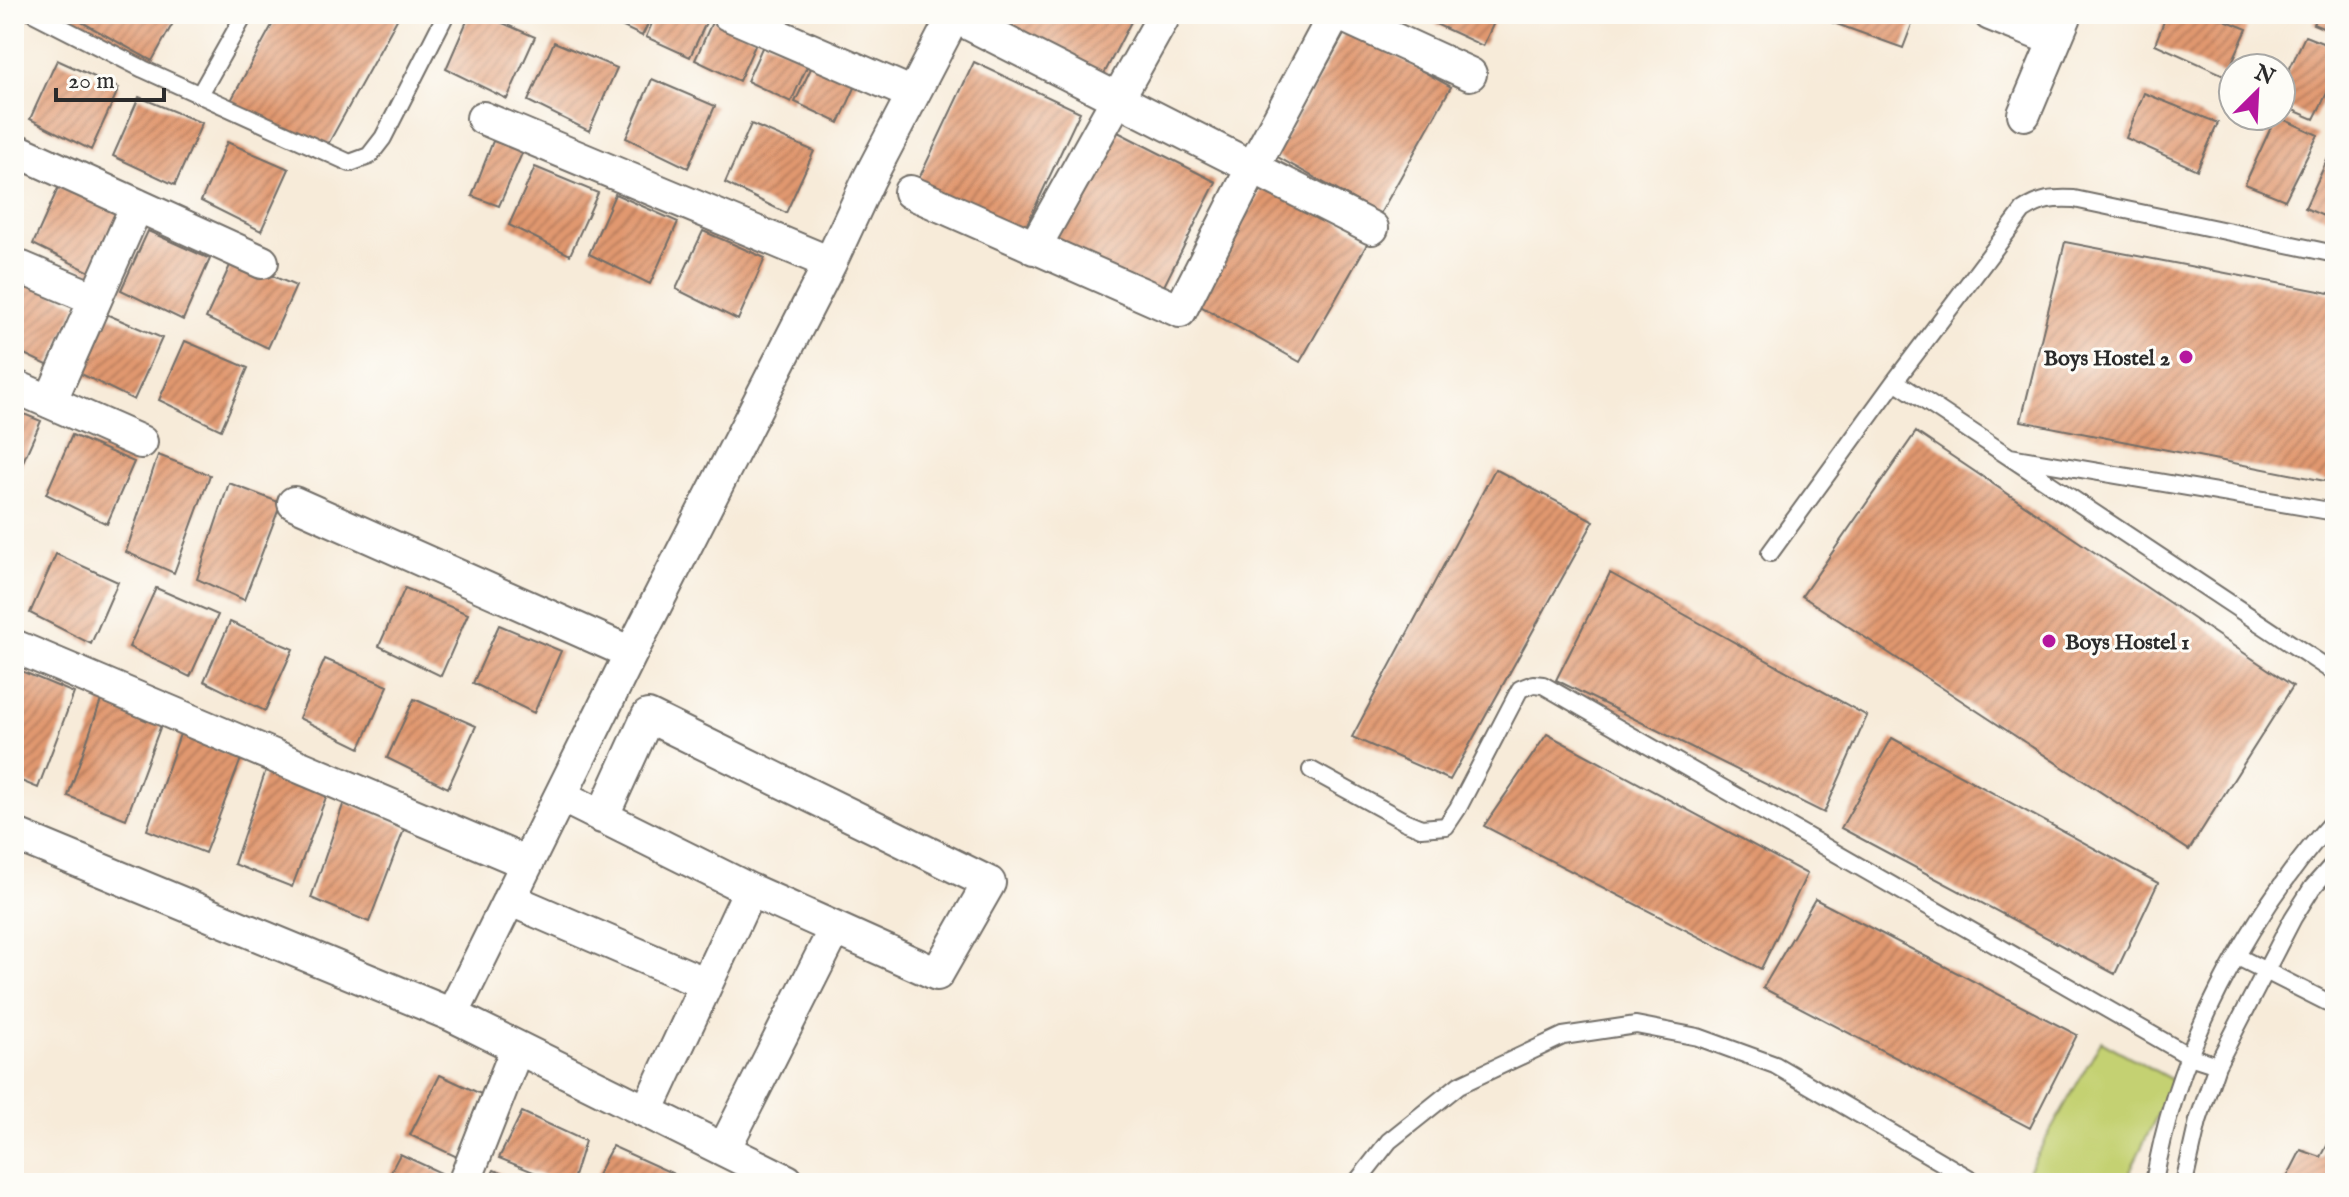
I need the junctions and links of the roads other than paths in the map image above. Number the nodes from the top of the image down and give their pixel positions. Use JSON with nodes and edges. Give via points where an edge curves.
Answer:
{"nodes":[{"id":1,"x":35,"y":14,"type":"edge"},
{"id":2,"x":245,"y":14,"type":"edge"},
{"id":3,"x":446,"y":14,"type":"edge"},
{"id":4,"x":728,"y":14,"type":"edge"},
{"id":5,"x":1165,"y":14,"type":"edge"},
{"id":6,"x":1337,"y":14,"type":"edge"},
{"id":7,"x":1990,"y":14,"type":"edge"},
{"id":8,"x":953,"y":15,"type":"edge"},
{"id":9,"x":994,"y":24,"type":"edge"},
{"id":10,"x":2061,"y":27,"type":"edge"},
{"id":11,"x":1470,"y":74,"type":"dead end"},
{"id":12,"x":200,"y":94,"type":"junction"},
{"id":13,"x":913,"y":94,"type":"junction"},
{"id":14,"x":1118,"y":99,"type":"junction"},
{"id":15,"x":2024,"y":114,"type":"dead end"},
{"id":16,"x":483,"y":118,"type":"dead end"},
{"id":17,"x":14,"y":149,"type":"edge"},
{"id":18,"x":1253,"y":167,"type":"junction"},
{"id":19,"x":910,"y":192,"type":"dead end"},
{"id":20,"x":137,"y":205,"type":"junction"},
{"id":21,"x":1372,"y":228,"type":"dead end"},
{"id":22,"x":1034,"y":248,"type":"junction"},
{"id":23,"x":2335,"y":254,"type":"edge"},
{"id":24,"x":262,"y":262,"type":"dead end"},
{"id":25,"x":830,"y":263,"type":"junction"},
{"id":26,"x":22,"y":268,"type":"dead end"},
{"id":27,"x":95,"y":299,"type":"junction"},
{"id":28,"x":1895,"y":381,"type":"junction"},
{"id":29,"x":14,"y":386,"type":"edge"},
{"id":30,"x":50,"y":402,"type":"junction"},
{"id":31,"x":141,"y":442,"type":"dead end"},
{"id":32,"x":2004,"y":456,"type":"junction"},
{"id":33,"x":294,"y":503,"type":"dead end"},
{"id":34,"x":2335,"y":512,"type":"edge"},
{"id":35,"x":1770,"y":553,"type":"dead end"},
{"id":36,"x":14,"y":646,"type":"edge"},
{"id":37,"x":631,"y":653,"type":"junction"},
{"id":38,"x":2335,"y":673,"type":"edge"},
{"id":39,"x":1311,"y":770,"type":"dead end"},
{"id":40,"x":561,"y":796,"type":"junction"},
{"id":41,"x":602,"y":817,"type":"junction"},
{"id":42,"x":2335,"y":818,"type":"edge"},
{"id":43,"x":14,"y":834,"type":"edge"},
{"id":44,"x":2335,"y":862,"type":"edge"},
{"id":45,"x":527,"y":863,"type":"junction"},
{"id":46,"x":750,"y":890,"type":"junction"},
{"id":47,"x":509,"y":899,"type":"junction"},
{"id":48,"x":835,"y":929,"type":"junction"},
{"id":49,"x":2238,"y":957,"type":"junction"},
{"id":50,"x":2265,"y":971,"type":"junction"},
{"id":51,"x":706,"y":984,"type":"junction"},
{"id":52,"x":2335,"y":1006,"type":"edge"},
{"id":53,"x":452,"y":1015,"type":"junction"},
{"id":54,"x":517,"y":1048,"type":"junction"},
{"id":55,"x":2189,"y":1056,"type":"junction"},
{"id":56,"x":2217,"y":1065,"type":"junction"},
{"id":57,"x":647,"y":1111,"type":"junction"},
{"id":58,"x":724,"y":1149,"type":"junction"},
{"id":59,"x":787,"y":1181,"type":"dead end"},
{"id":60,"x":464,"y":1183,"type":"edge"},
{"id":61,"x":1356,"y":1183,"type":"edge"},
{"id":62,"x":1977,"y":1183,"type":"edge"},
{"id":63,"x":2154,"y":1183,"type":"edge"},
{"id":64,"x":2184,"y":1183,"type":"edge"}],
"edges":[{"from":1,"to":12,"type":"lane"},
{"from":2,"to":12,"type":"lane"},
{"from":3,"to":12,"type":"lane","via":[[383,138],[369,156],[350,163]]},
{"from":4,"to":13,"type":"street"},
{"from":5,"to":14,"type":"street"},
{"from":6,"to":11,"type":"street"},
{"from":6,"to":18,"type":"street"},
{"from":7,"to":10,"type":"street"},
{"from":8,"to":9,"type":"street"},
{"from":8,"to":13,"type":"street"},
{"from":9,"to":14,"type":"street"},
{"from":10,"to":15,"type":"street"},
{"from":13,"to":25,"type":"street"},
{"from":14,"to":18,"type":"street"},
{"from":14,"to":22,"type":"street"},
{"from":16,"to":25,"type":"street"},
{"from":17,"to":20,"type":"street"},
{"from":18,"to":21,"type":"street"},
{"from":18,"to":22,"type":"street","via":[[1180,311]]},
{"from":19,"to":22,"type":"street"},
{"from":20,"to":24,"type":"street"},
{"from":20,"to":27,"type":"street"},
{"from":23,"to":28,"type":"lane","via":[[2074,199],[2036,202],[2023,211]]},
{"from":25,"to":37,"type":"street"},
{"from":26,"to":27,"type":"street"},
{"from":27,"to":30,"type":"street"},
{"from":28,"to":32,"type":"lane"},
{"from":28,"to":35,"type":"lane"},
{"from":29,"to":30,"type":"street"},
{"from":30,"to":31,"type":"street"},
{"from":32,"to":34,"type":"lane"},
{"from":32,"to":38,"type":"lane"},
{"from":33,"to":37,"type":"street"},
{"from":36,"to":45,"type":"street"},
{"from":37,"to":40,"type":"street"},
{"from":39,"to":55,"type":"lane","via":[[1404,821],[1421,828],[1446,826],[1520,689],[1543,685]]},
{"from":40,"to":41,"type":"street"},
{"from":40,"to":45,"type":"street"},
{"from":41,"to":46,"type":"street"},
{"from":41,"to":48,"type":"street","via":[[648,716],[989,883],[937,974]]},
{"from":42,"to":49,"type":"lane","via":[[2288,874]]},
{"from":43,"to":53,"type":"street"},
{"from":44,"to":50,"type":"lane","via":[[2312,888]]},
{"from":45,"to":47,"type":"street"},
{"from":46,"to":48,"type":"street"},
{"from":46,"to":51,"type":"street"},
{"from":47,"to":51,"type":"street"},
{"from":47,"to":53,"type":"street"},
{"from":48,"to":58,"type":"street"},
{"from":49,"to":50,"type":"lane"},
{"from":49,"to":55,"type":"lane"},
{"from":50,"to":52,"type":"lane"},
{"from":50,"to":56,"type":"lane"},
{"from":51,"to":57,"type":"street"},
{"from":53,"to":54,"type":"street"},
{"from":54,"to":57,"type":"street"},
{"from":54,"to":60,"type":"street"},
{"from":55,"to":56,"type":"lane"},
{"from":55,"to":63,"type":"lane","via":[[2169,1113]]},
{"from":56,"to":64,"type":"lane"},
{"from":57,"to":58,"type":"street"},
{"from":58,"to":59,"type":"street"},
{"from":61,"to":62,"type":"lane","via":[[1389,1141],[1459,1085],[1563,1036],[1636,1025],[1698,1037],[1775,1065]]}]}
